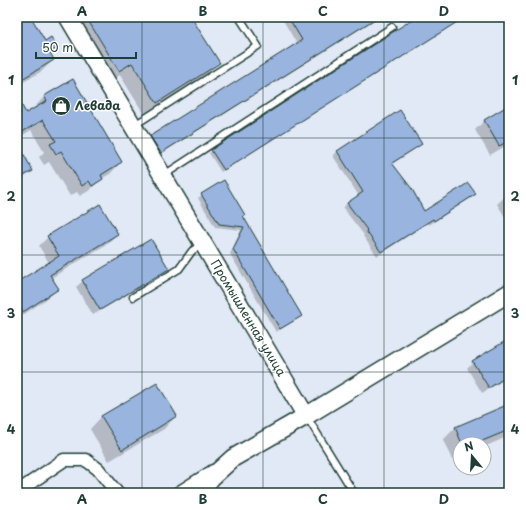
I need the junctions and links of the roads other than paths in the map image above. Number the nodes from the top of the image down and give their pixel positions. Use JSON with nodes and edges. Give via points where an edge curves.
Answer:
{"nodes":[{"id":1,"x":68,"y":17,"type":"edge"},
{"id":2,"x":239,"y":17,"type":"edge"},
{"id":3,"x":392,"y":27,"type":"dead end"},
{"id":4,"x":133,"y":126,"type":"junction"},
{"id":5,"x":163,"y":176,"type":"junction"},
{"id":6,"x":203,"y":244,"type":"junction"},
{"id":7,"x":509,"y":293,"type":"edge"},
{"id":8,"x":133,"y":297,"type":"dead end"},
{"id":9,"x":306,"y":416,"type":"junction"},
{"id":10,"x":233,"y":458,"type":"junction"},
{"id":11,"x":17,"y":492,"type":"edge"},
{"id":12,"x":117,"y":493,"type":"edge"},
{"id":13,"x":178,"y":493,"type":"edge"},
{"id":14,"x":199,"y":493,"type":"edge"},
{"id":15,"x":354,"y":493,"type":"edge"}],
"edges":[{"from":1,"to":4,"type":"main road","name":"Промышленная улица"},
{"from":2,"to":4,"type":"lane","via":[[258,46]]},
{"from":3,"to":5,"type":"lane"},
{"from":4,"to":5,"type":"main road","name":"Промышленная улица"},
{"from":5,"to":6,"type":"main road","name":"Промышленная улица"},
{"from":6,"to":8,"type":"lane","via":[[192,251],[179,269]]},
{"from":6,"to":9,"type":"main road","name":"Промышленная улица"},
{"from":7,"to":9,"type":"main road"},
{"from":9,"to":10,"type":"main road"},
{"from":9,"to":15,"type":"lane"},
{"from":10,"to":13,"type":"street"},
{"from":10,"to":14,"type":"main road"},
{"from":11,"to":12,"type":"street","via":[[64,460],[86,460],[98,469]]}]}
